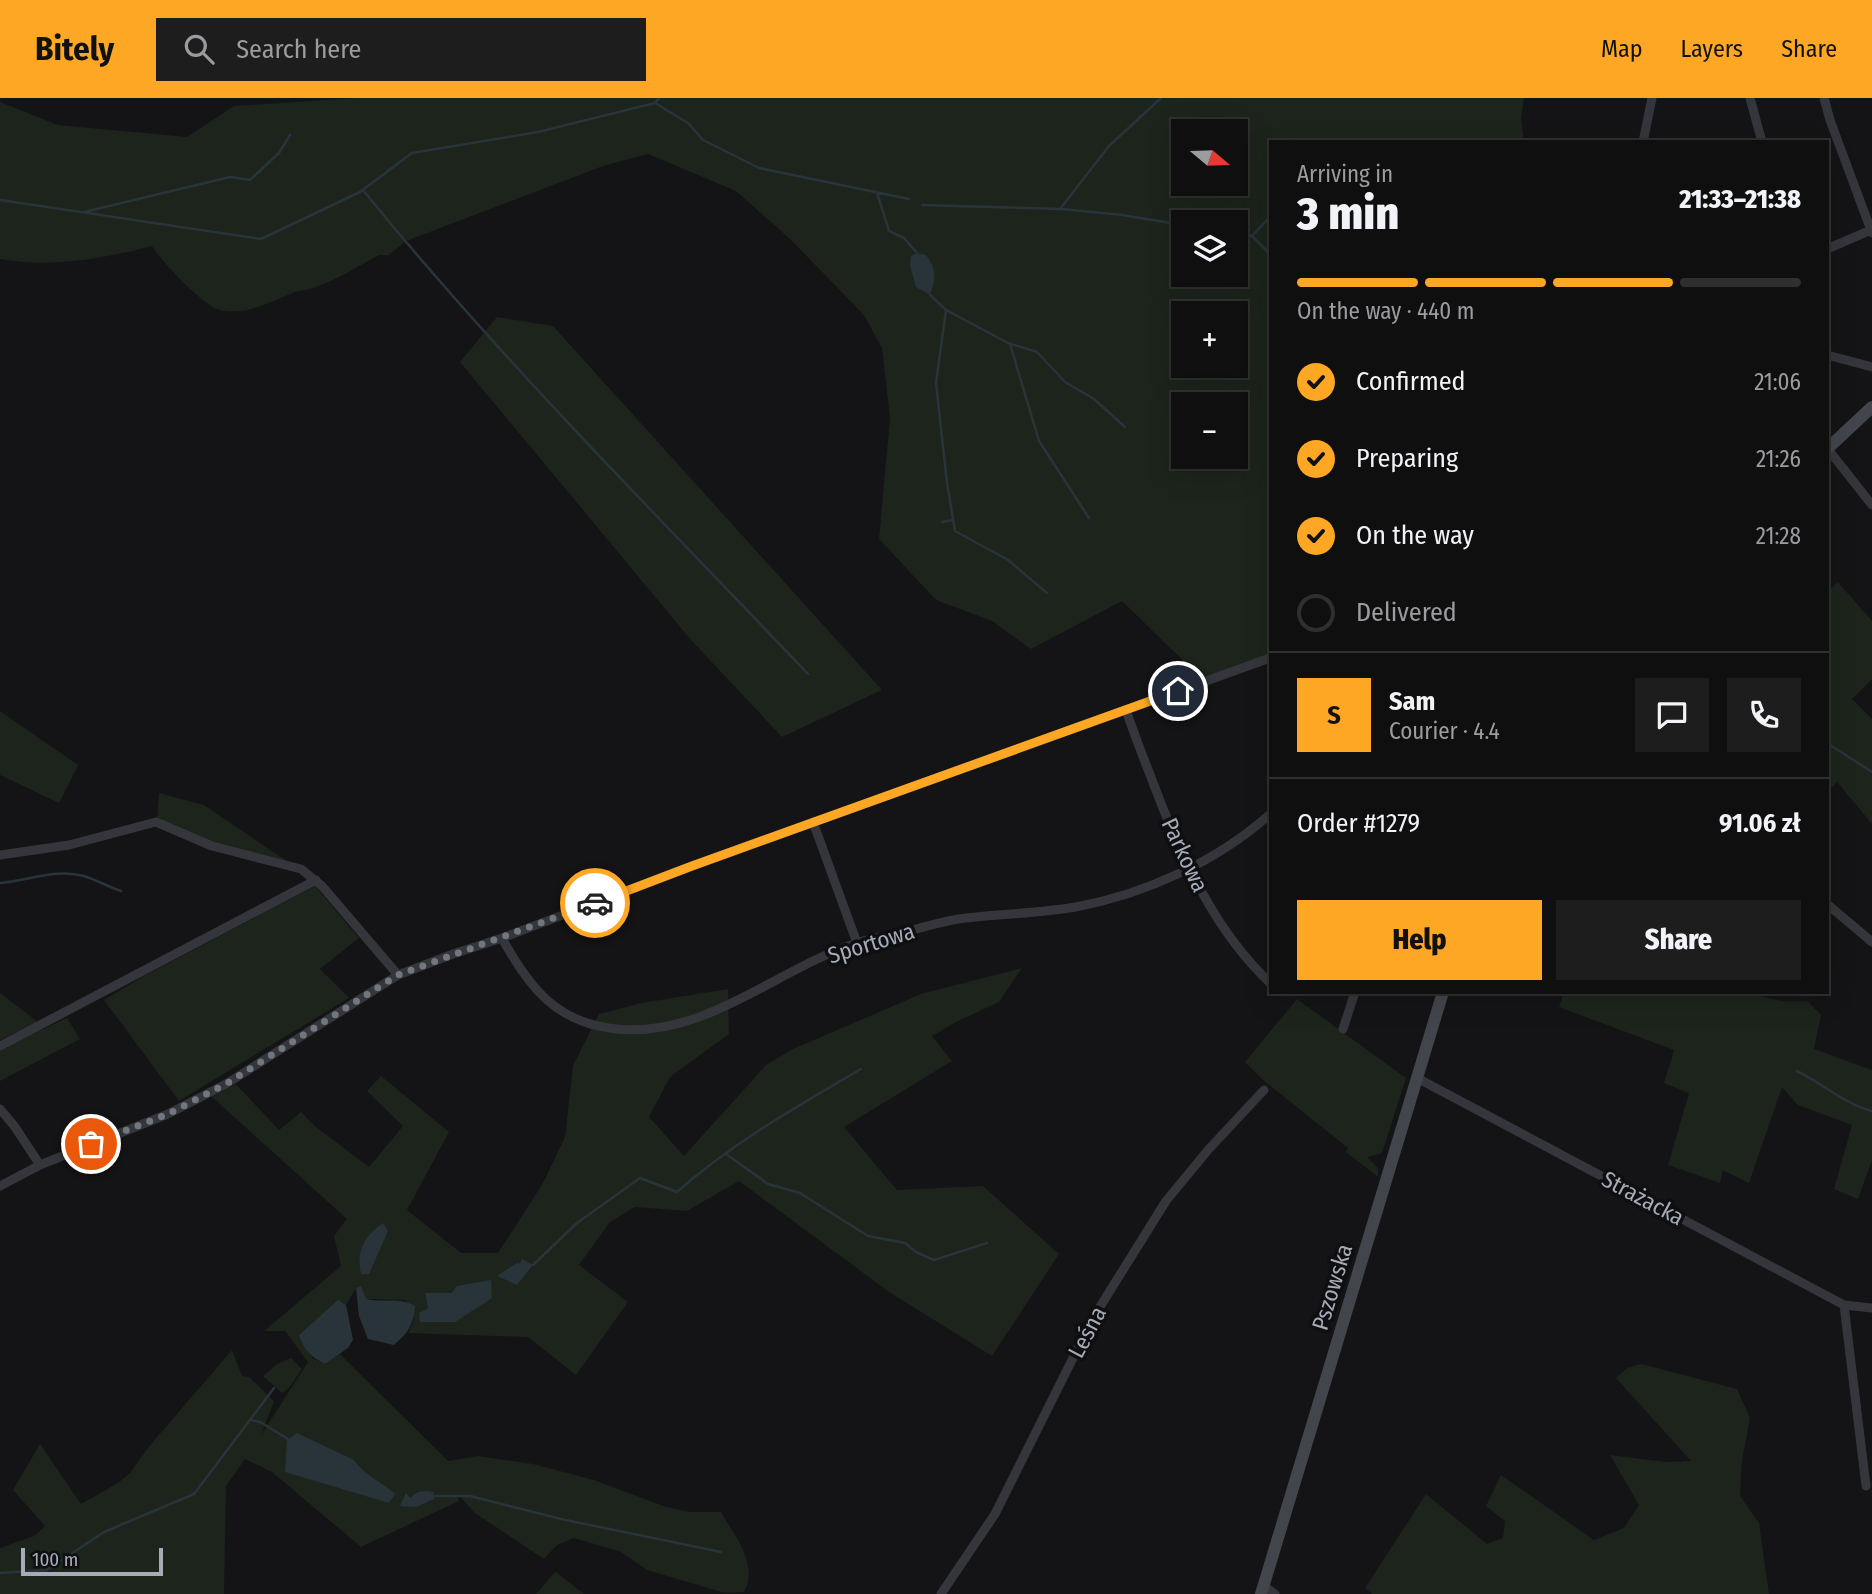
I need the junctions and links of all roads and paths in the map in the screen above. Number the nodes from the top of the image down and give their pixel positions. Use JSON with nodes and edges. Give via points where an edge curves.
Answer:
{"nodes":[{"id":1,"x":1651,"y":98,"type":"edge"},
{"id":2,"x":1750,"y":98,"type":"edge"},
{"id":3,"x":1824,"y":98,"type":"edge"},
{"id":4,"x":1643,"y":140,"type":"edge"},
{"id":5,"x":1761,"y":140,"type":"edge"},
{"id":6,"x":1871,"y":232,"type":"edge"},
{"id":7,"x":1829,"y":248,"type":"edge"},
{"id":8,"x":1829,"y":356,"type":"edge"},
{"id":9,"x":1872,"y":367,"type":"edge"},
{"id":10,"x":1872,"y":408,"type":"edge"},
{"id":11,"x":1829,"y":447,"type":"edge"},
{"id":12,"x":1829,"y":451,"type":"edge"},
{"id":13,"x":1872,"y":505,"type":"edge"},
{"id":14,"x":1269,"y":658,"type":"edge"},
{"id":15,"x":1126,"y":710,"type":"junction"},
{"id":16,"x":1269,"y":815,"type":"edge"},
{"id":17,"x":813,"y":822,"type":"junction"},
{"id":18,"x":0,"y":855,"type":"edge"},
{"id":19,"x":1188,"y":869,"type":"junction"},
{"id":20,"x":316,"y":880,"type":"junction"},
{"id":21,"x":1829,"y":906,"type":"edge"},
{"id":22,"x":502,"y":938,"type":"junction"},
{"id":23,"x":1872,"y":942,"type":"edge"},
{"id":24,"x":857,"y":943,"type":"junction"},
{"id":25,"x":398,"y":975,"type":"junction"},
{"id":26,"x":1269,"y":982,"type":"edge"},
{"id":27,"x":1354,"y":994,"type":"edge"},
{"id":28,"x":1442,"y":994,"type":"edge"},
{"id":29,"x":1343,"y":1028,"type":"dead end"},
{"id":30,"x":0,"y":1046,"type":"edge"},
{"id":31,"x":1417,"y":1078,"type":"junction"},
{"id":32,"x":1264,"y":1090,"type":"dead end"},
{"id":33,"x":0,"y":1109,"type":"edge"},
{"id":34,"x":40,"y":1165,"type":"junction"},
{"id":35,"x":0,"y":1186,"type":"edge"},
{"id":36,"x":1844,"y":1305,"type":"junction"},
{"id":37,"x":1872,"y":1308,"type":"edge"},
{"id":38,"x":1866,"y":1486,"type":"dead end"},
{"id":39,"x":1262,"y":1590,"type":"edge"},
{"id":40,"x":940,"y":1594,"type":"edge"},
{"id":41,"x":1275,"y":1594,"type":"edge"}],
"edges":[{"from":1,"to":4,"type":"street"},
{"from":2,"to":5,"type":"street"},
{"from":3,"to":6,"type":"street"},
{"from":6,"to":7,"type":"street"},
{"from":8,"to":9,"type":"street"},
{"from":10,"to":11,"type":"main road"},
{"from":12,"to":13,"type":"street"},
{"from":14,"to":15,"type":"street"},
{"from":15,"to":17,"type":"street"},
{"from":15,"to":19,"type":"street","name":"Parkowa"},
{"from":16,"to":19,"type":"street","name":"Sportowa"},
{"from":17,"to":22,"type":"street"},
{"from":17,"to":24,"type":"street"},
{"from":18,"to":20,"type":"street","via":[[69,845],[156,822],[212,846],[301,869]]},
{"from":19,"to":24,"type":"street","name":"Sportowa","via":[[1077,907],[962,918]]},
{"from":19,"to":26,"type":"street","name":"Parkowa","via":[[1216,918]]},
{"from":20,"to":25,"type":"street"},
{"from":20,"to":30,"type":"street"},
{"from":21,"to":23,"type":"street"},
{"from":22,"to":24,"type":"street","name":"Sportowa","via":[[534,990],[570,1017],[606,1027],[657,1029],[708,1013]]},
{"from":22,"to":25,"type":"street"},
{"from":25,"to":34,"type":"street","via":[[226,1084],[168,1114]]},
{"from":27,"to":29,"type":"street"},
{"from":28,"to":31,"type":"main road","name":"Pszowska"},
{"from":31,"to":36,"type":"street","name":"Strażacka"},
{"from":31,"to":39,"type":"main road","name":"Pszowska"},
{"from":32,"to":40,"type":"street","name":"Leśna","via":[[1166,1201],[1093,1318],[995,1514]]},
{"from":33,"to":34,"type":"street"},
{"from":34,"to":35,"type":"street"},
{"from":36,"to":37,"type":"street","name":"Strażacka"},
{"from":36,"to":38,"type":"street"},
{"from":39,"to":41,"type":"street"}]}
